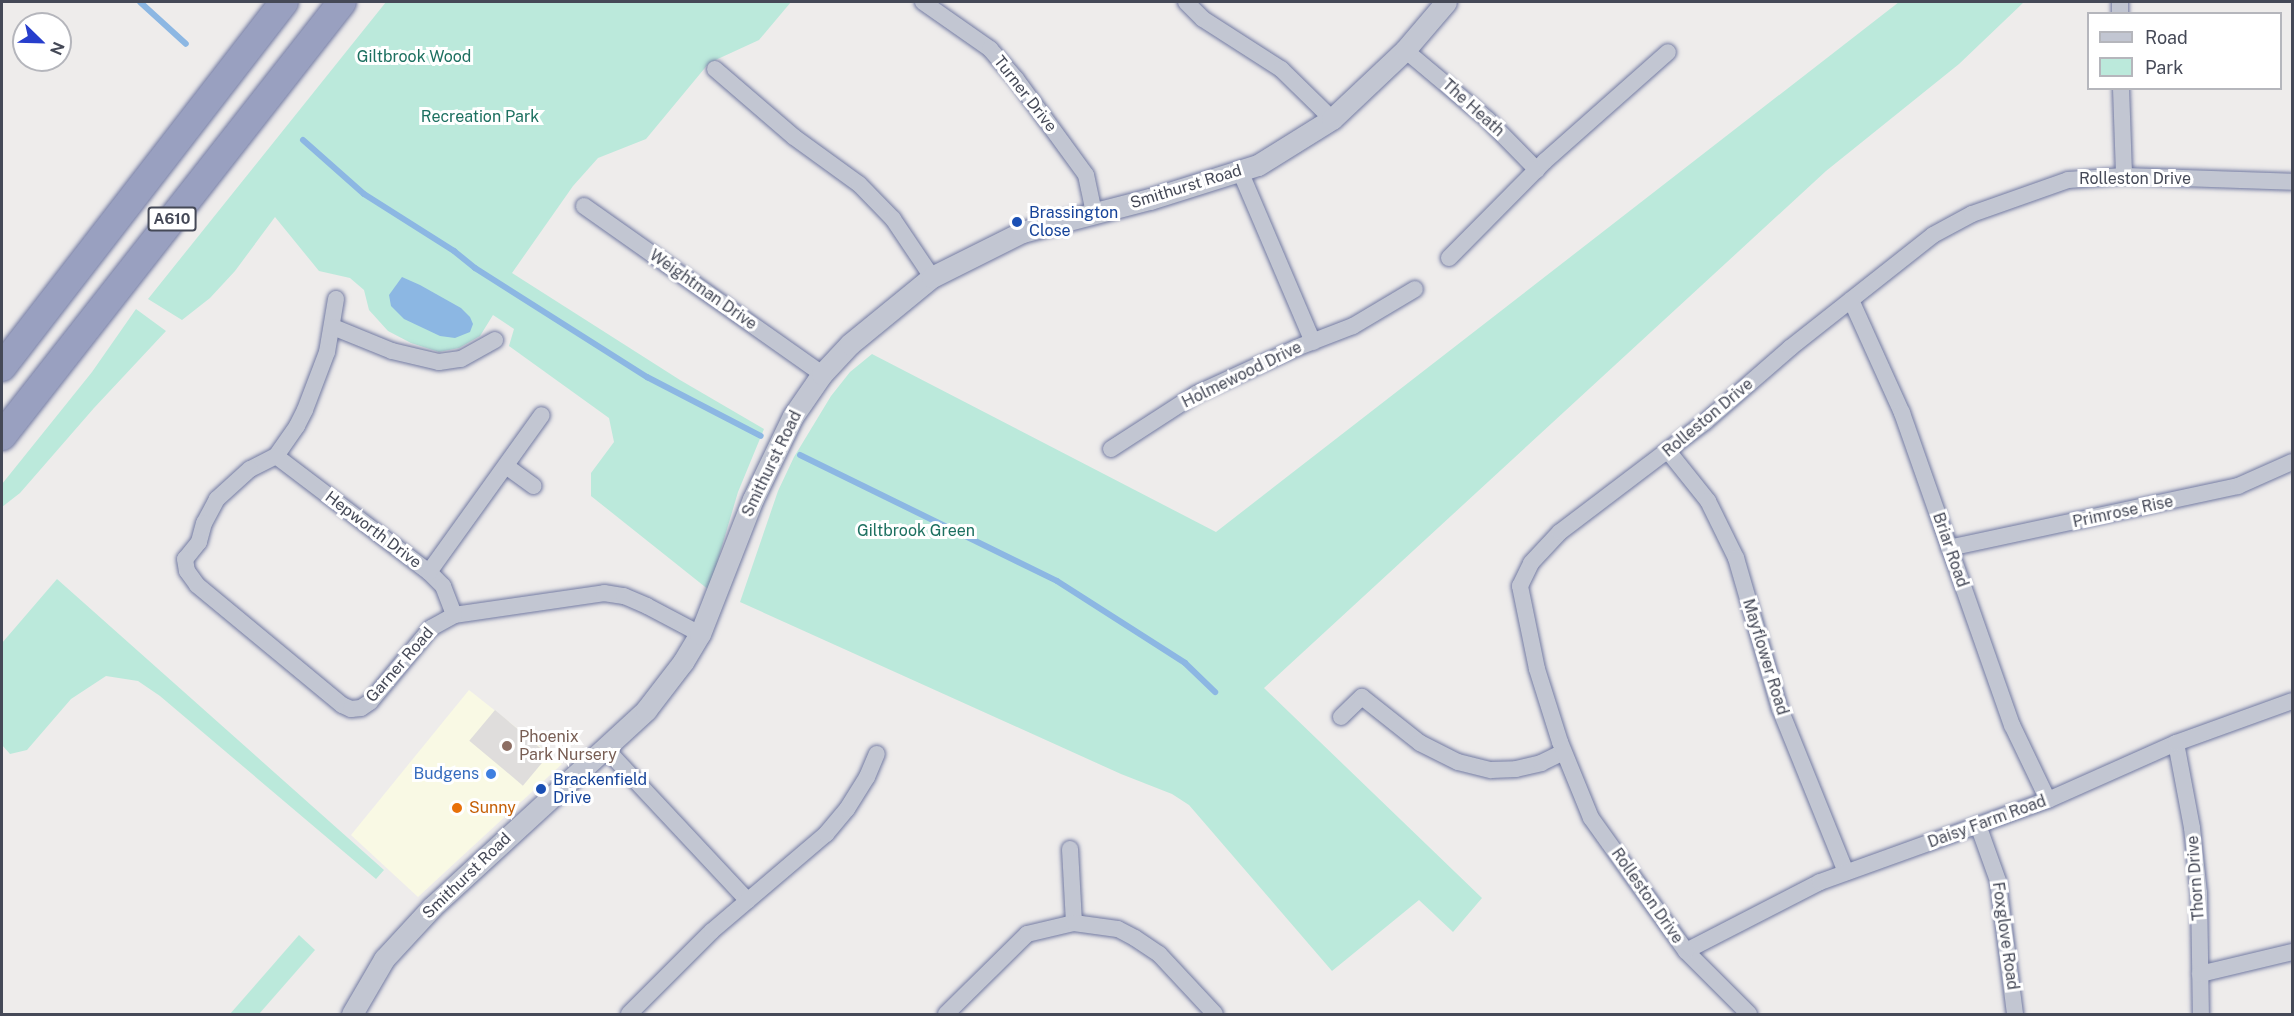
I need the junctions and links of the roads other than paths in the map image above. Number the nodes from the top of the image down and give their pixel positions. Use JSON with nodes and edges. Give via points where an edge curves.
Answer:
{"nodes":[{"id":1,"x":284,"y":2,"type":"edge"},
{"id":2,"x":342,"y":2,"type":"edge"},
{"id":3,"x":922,"y":2,"type":"edge"},
{"id":4,"x":1186,"y":2,"type":"edge"},
{"id":5,"x":1446,"y":2,"type":"edge"},
{"id":6,"x":1405,"y":50,"type":"junction"},
{"id":7,"x":1668,"y":52,"type":"dead end"},
{"id":8,"x":715,"y":69,"type":"dead end"},
{"id":9,"x":2121,"y":90,"type":"edge"},
{"id":10,"x":1332,"y":119,"type":"junction"},
{"id":11,"x":1537,"y":170,"type":"junction"},
{"id":12,"x":1240,"y":171,"type":"junction"},
{"id":13,"x":2124,"y":176,"type":"junction"},
{"id":14,"x":2292,"y":182,"type":"edge"},
{"id":15,"x":584,"y":206,"type":"dead end"},
{"id":16,"x":1094,"y":213,"type":"junction"},
{"id":17,"x":1449,"y":258,"type":"dead end"},
{"id":18,"x":932,"y":277,"type":"junction"},
{"id":19,"x":1415,"y":289,"type":"dead end"},
{"id":20,"x":336,"y":299,"type":"dead end"},
{"id":21,"x":1851,"y":300,"type":"junction"},
{"id":22,"x":333,"y":327,"type":"junction"},
{"id":23,"x":495,"y":340,"type":"dead end"},
{"id":24,"x":1313,"y":342,"type":"junction"},
{"id":25,"x":2,"y":367,"type":"edge"},
{"id":26,"x":822,"y":374,"type":"junction"},
{"id":27,"x":542,"y":415,"type":"dead end"},
{"id":28,"x":2,"y":436,"type":"edge"},
{"id":29,"x":1111,"y":449,"type":"dead end"},
{"id":30,"x":1668,"y":451,"type":"junction"},
{"id":31,"x":276,"y":456,"type":"junction"},
{"id":32,"x":2292,"y":462,"type":"edge"},
{"id":33,"x":506,"y":466,"type":"junction"},
{"id":34,"x":534,"y":486,"type":"dead end"},
{"id":35,"x":1949,"y":548,"type":"junction"},
{"id":36,"x":429,"y":572,"type":"junction"},
{"id":37,"x":454,"y":615,"type":"junction"},
{"id":38,"x":700,"y":634,"type":"junction"},
{"id":39,"x":2292,"y":701,"type":"edge"},
{"id":40,"x":1341,"y":717,"type":"dead end"},
{"id":41,"x":2176,"y":743,"type":"junction"},
{"id":42,"x":605,"y":748,"type":"junction"},
{"id":43,"x":1564,"y":752,"type":"junction"},
{"id":44,"x":877,"y":754,"type":"dead end"},
{"id":45,"x":2048,"y":800,"type":"junction"},
{"id":46,"x":1978,"y":825,"type":"junction"},
{"id":47,"x":1070,"y":849,"type":"dead end"},
{"id":48,"x":1846,"y":872,"type":"junction"},
{"id":49,"x":748,"y":901,"type":"junction"},
{"id":50,"x":1074,"y":923,"type":"junction"},
{"id":51,"x":1686,"y":951,"type":"junction"},
{"id":52,"x":2292,"y":952,"type":"edge"},
{"id":53,"x":2200,"y":974,"type":"junction"},
{"id":54,"x":352,"y":1014,"type":"edge"},
{"id":55,"x":629,"y":1014,"type":"edge"},
{"id":56,"x":946,"y":1014,"type":"edge"},
{"id":57,"x":1215,"y":1014,"type":"edge"},
{"id":58,"x":1749,"y":1014,"type":"edge"},
{"id":59,"x":2015,"y":1014,"type":"edge"},
{"id":60,"x":2200,"y":1014,"type":"edge"}],
"edges":[{"from":1,"to":25,"type":"highway","number":"A610"},
{"from":2,"to":28,"type":"highway","number":"A610"},
{"from":3,"to":16,"type":"street","name":"Turner Drive","via":[[990,50],[1017,79],[1086,175]]},
{"from":4,"to":10,"type":"street","via":[[1203,19],[1281,69]]},
{"from":5,"to":6,"type":"street","name":"Smithurst Road"},
{"from":6,"to":10,"type":"street","name":"Smithurst Road"},
{"from":6,"to":11,"type":"street","name":"The Heath","via":[[1488,120]]},
{"from":7,"to":11,"type":"street"},
{"from":8,"to":18,"type":"street","via":[[794,137],[859,184],[893,219]]},
{"from":9,"to":13,"type":"street"},
{"from":10,"to":12,"type":"street","name":"Smithurst Road","via":[[1258,165]]},
{"from":11,"to":17,"type":"street"},
{"from":12,"to":16,"type":"street","name":"Smithurst Road"},
{"from":12,"to":24,"type":"street","name":"Holmewood Drive"},
{"from":13,"to":14,"type":"street","name":"Rolleston Drive"},
{"from":13,"to":21,"type":"street","name":"Rolleston Drive","via":[[2068,180],[1972,214],[1933,235]]},
{"from":15,"to":26,"type":"street","name":"Weightman Drive"},
{"from":16,"to":18,"type":"street","name":"Smithurst Road","via":[[1022,232]]},
{"from":18,"to":26,"type":"street","name":"Smithurst Road","via":[[850,344]]},
{"from":19,"to":24,"type":"street","name":"Holmewood Drive","via":[[1353,326]]},
{"from":20,"to":22,"type":"street"},
{"from":21,"to":30,"type":"street","name":"Rolleston Drive"},
{"from":21,"to":35,"type":"street","name":"Briar Road","via":[[1902,413]]},
{"from":22,"to":23,"type":"street","via":[[392,351],[439,362],[461,359]]},
{"from":22,"to":31,"type":"street","via":[[305,410]]},
{"from":24,"to":29,"type":"street","name":"Holmewood Drive","via":[[1196,394]]},
{"from":26,"to":38,"type":"street","name":"Smithurst Road","via":[[793,416],[753,499]]},
{"from":27,"to":33,"type":"street"},
{"from":30,"to":43,"type":"street","name":"Rolleston Drive","via":[[1560,532],[1531,563],[1520,586],[1537,669]]},
{"from":30,"to":48,"type":"street","name":"Mayflower Road","via":[[1708,501],[1736,558],[1780,709]]},
{"from":31,"to":36,"type":"street","name":"Hepworth Drive"},
{"from":31,"to":37,"type":"street","name":"Garner Road","via":[[250,469],[218,499],[204,523],[199,542],[185,559],[186,571],[197,585],[351,709],[370,702],[431,628]]},
{"from":32,"to":35,"type":"street","name":"Primrose Rise","via":[[2238,486]]},
{"from":33,"to":34,"type":"street"},
{"from":33,"to":36,"type":"street"},
{"from":35,"to":45,"type":"street","name":"Briar Road","via":[[2012,724]]},
{"from":36,"to":37,"type":"street","name":"Hepworth Drive","via":[[443,586]]},
{"from":37,"to":38,"type":"street","name":"Garner Road","via":[[604,593],[624,596]]},
{"from":38,"to":42,"type":"street","name":"Smithurst Road","via":[[646,710]]},
{"from":39,"to":41,"type":"street","name":"Daisy Farm Road"},
{"from":40,"to":43,"type":"street","via":[[1362,697],[1420,744],[1458,762],[1491,770],[1541,763]]},
{"from":41,"to":45,"type":"street","name":"Daisy Farm Road"},
{"from":41,"to":53,"type":"street","name":"Thorn Drive","via":[[2199,893]]},
{"from":42,"to":49,"type":"street"},
{"from":42,"to":54,"type":"street","name":"Smithurst Road","via":[[432,907],[384,959]]},
{"from":43,"to":51,"type":"street","name":"Rolleston Drive","via":[[1591,818]]},
{"from":44,"to":49,"type":"street","via":[[847,809],[826,834]]},
{"from":45,"to":46,"type":"street","name":"Daisy Farm Road"},
{"from":46,"to":48,"type":"street","name":"Daisy Farm Road"},
{"from":46,"to":59,"type":"street","name":"Foxglove Road","via":[[1998,881]]},
{"from":47,"to":50,"type":"street"},
{"from":48,"to":51,"type":"street","name":"Daisy Farm Road"},
{"from":49,"to":55,"type":"street","via":[[712,931]]},
{"from":50,"to":56,"type":"street","via":[[1027,934]]},
{"from":50,"to":57,"type":"street","via":[[1118,929],[1135,938],[1159,954]]},
{"from":51,"to":58,"type":"street"},
{"from":52,"to":53,"type":"street"},
{"from":53,"to":60,"type":"street","name":"Thorn Drive"}]}
